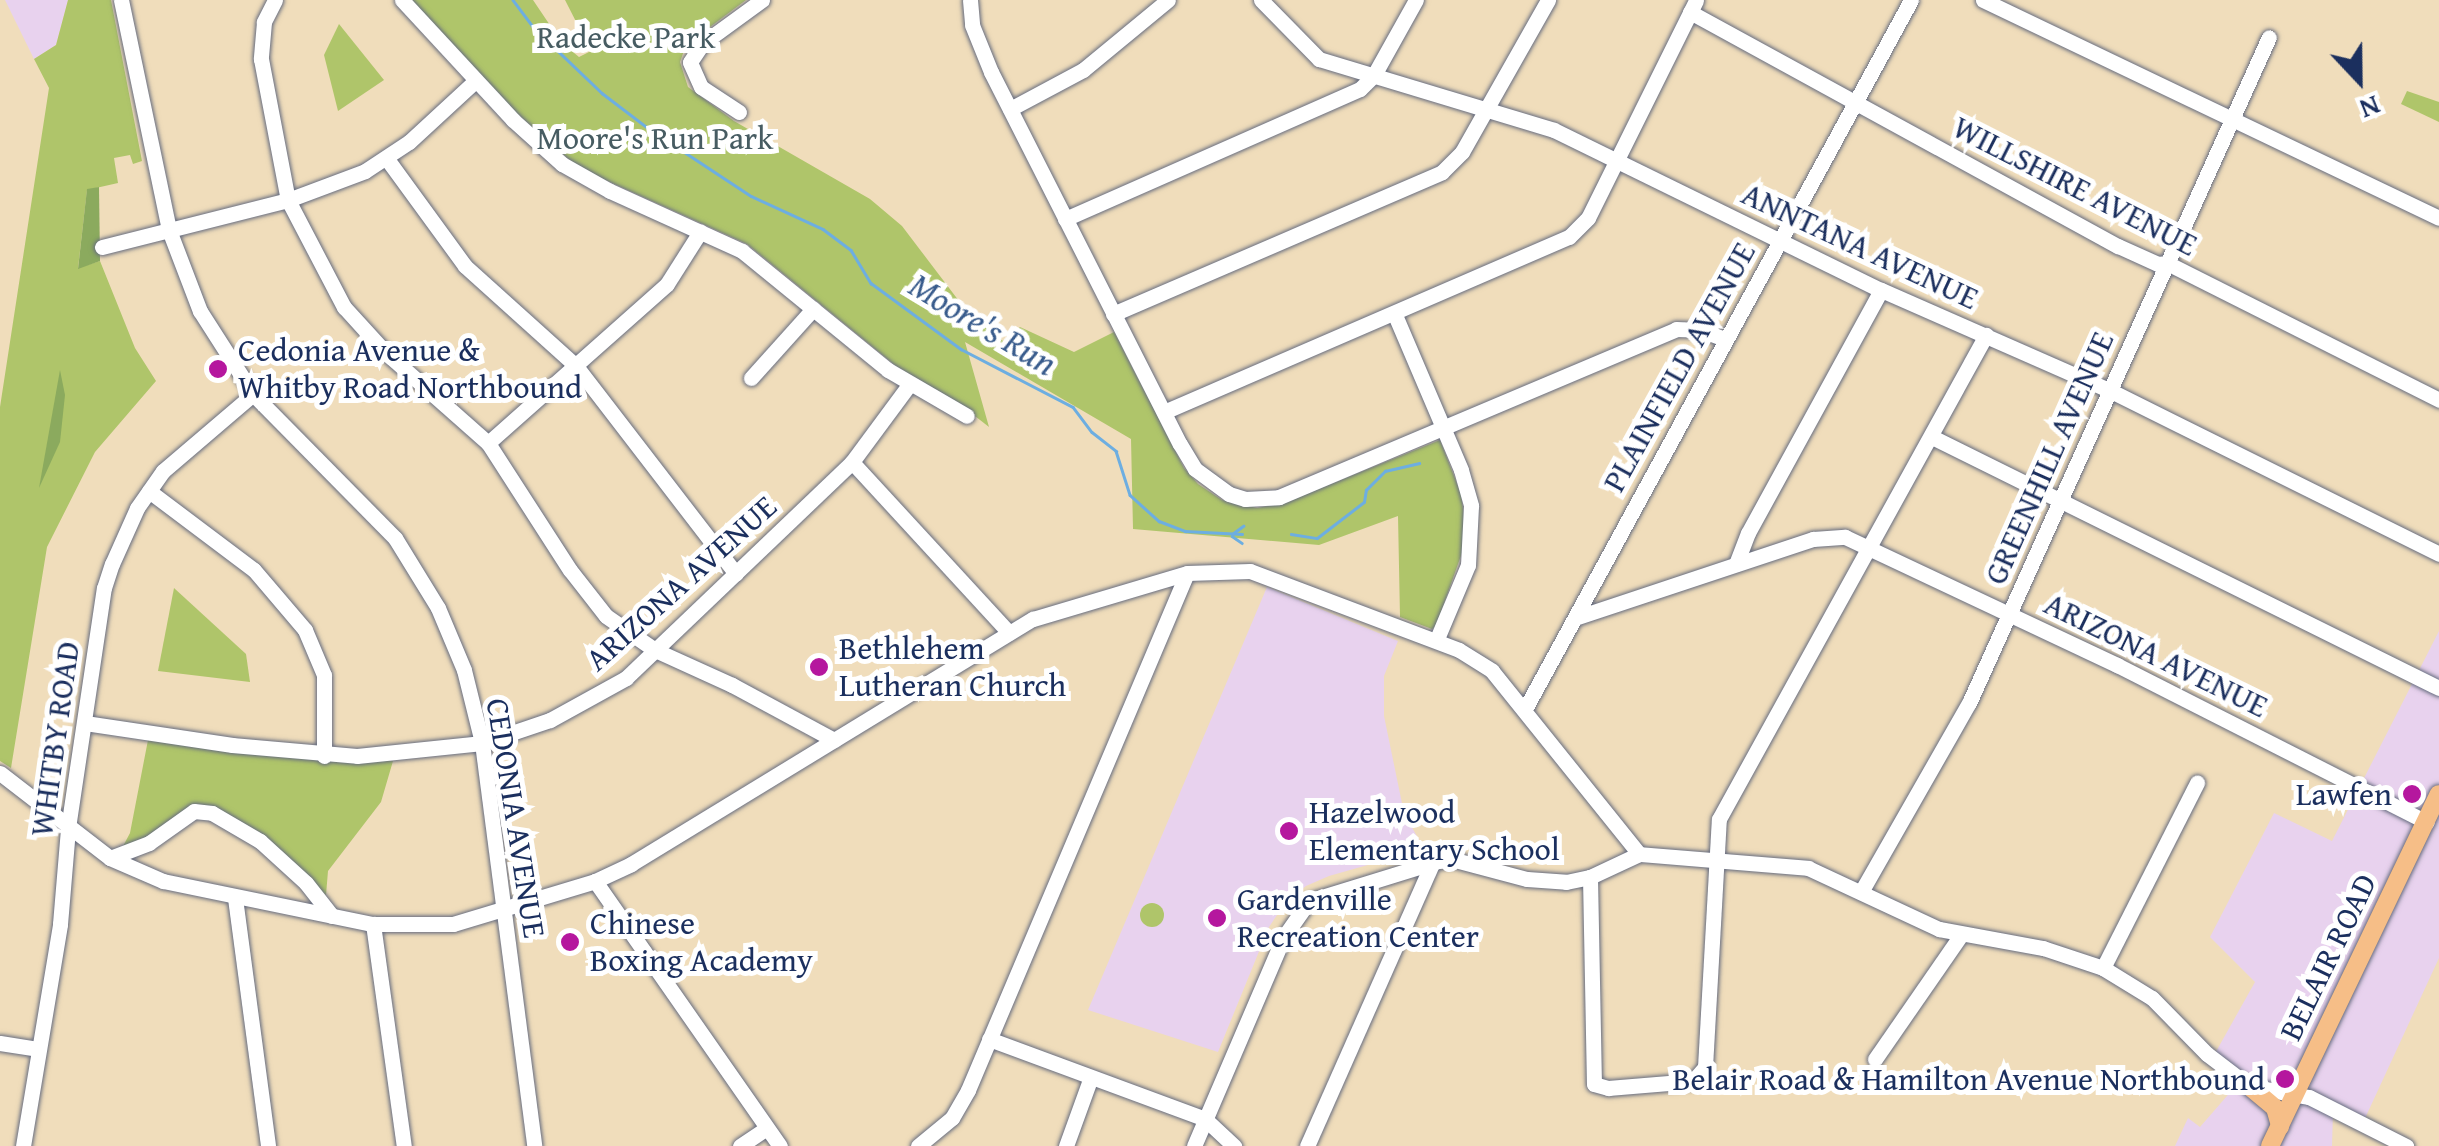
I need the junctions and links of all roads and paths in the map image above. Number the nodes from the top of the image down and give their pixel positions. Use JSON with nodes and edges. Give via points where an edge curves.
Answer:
{"nodes":[{"id":1,"x":121,"y":0,"type":"edge"},
{"id":2,"x":274,"y":0,"type":"edge"},
{"id":3,"x":402,"y":0,"type":"edge"},
{"id":4,"x":762,"y":0,"type":"edge"},
{"id":5,"x":970,"y":0,"type":"edge"},
{"id":6,"x":1168,"y":0,"type":"edge"},
{"id":7,"x":1261,"y":0,"type":"edge"},
{"id":8,"x":1416,"y":0,"type":"edge"},
{"id":9,"x":1548,"y":0,"type":"edge"},
{"id":10,"x":1912,"y":0,"type":"edge"},
{"id":11,"x":1983,"y":0,"type":"edge"},
{"id":12,"x":1693,"y":6,"type":"edge"},
{"id":13,"x":2269,"y":37,"type":"dead end"},
{"id":14,"x":1374,"y":75,"type":"junction"},
{"id":15,"x":475,"y":81,"type":"junction"},
{"id":16,"x":1856,"y":103,"type":"junction"},
{"id":17,"x":1488,"y":107,"type":"junction"},
{"id":18,"x":1010,"y":108,"type":"junction"},
{"id":19,"x":739,"y":112,"type":"dead end"},
{"id":20,"x":2230,"y":118,"type":"junction"},
{"id":21,"x":387,"y":160,"type":"junction"},
{"id":22,"x":1617,"y":160,"type":"junction"},
{"id":23,"x":288,"y":200,"type":"junction"},
{"id":24,"x":2439,"y":218,"type":"edge"},
{"id":25,"x":1065,"y":219,"type":"junction"},
{"id":26,"x":169,"y":230,"type":"junction"},
{"id":27,"x":700,"y":232,"type":"junction"},
{"id":28,"x":1781,"y":239,"type":"junction"},
{"id":29,"x":102,"y":247,"type":"dead end"},
{"id":30,"x":2166,"y":264,"type":"junction"},
{"id":31,"x":1881,"y":290,"type":"junction"},
{"id":32,"x":813,"y":309,"type":"junction"},
{"id":33,"x":1114,"y":314,"type":"junction"},
{"id":34,"x":1396,"y":315,"type":"junction"},
{"id":35,"x":1986,"y":335,"type":"junction"},
{"id":36,"x":1725,"y":339,"type":"junction"},
{"id":37,"x":576,"y":366,"type":"junction"},
{"id":38,"x":751,"y":378,"type":"dead end"},
{"id":39,"x":910,"y":385,"type":"junction"},
{"id":40,"x":2109,"y":390,"type":"junction"},
{"id":41,"x":253,"y":394,"type":"junction"},
{"id":42,"x":2439,"y":400,"type":"edge"},
{"id":43,"x":1164,"y":412,"type":"junction"},
{"id":44,"x":967,"y":416,"type":"dead end"},
{"id":45,"x":1443,"y":427,"type":"junction"},
{"id":46,"x":1932,"y":437,"type":"junction"},
{"id":47,"x":488,"y":444,"type":"junction"},
{"id":48,"x":852,"y":462,"type":"junction"},
{"id":49,"x":149,"y":490,"type":"junction"},
{"id":50,"x":2058,"y":498,"type":"junction"},
{"id":51,"x":1870,"y":546,"type":"junction"},
{"id":52,"x":2439,"y":554,"type":"edge"},
{"id":53,"x":1736,"y":564,"type":"junction"},
{"id":54,"x":1187,"y":573,"type":"junction"},
{"id":55,"x":736,"y":574,"type":"junction"},
{"id":56,"x":2010,"y":613,"type":"junction"},
{"id":57,"x":1575,"y":618,"type":"junction"},
{"id":58,"x":1009,"y":632,"type":"junction"},
{"id":59,"x":1436,"y":641,"type":"junction"},
{"id":60,"x":655,"y":650,"type":"junction"},
{"id":61,"x":2439,"y":688,"type":"edge"},
{"id":62,"x":1525,"y":709,"type":"junction"},
{"id":63,"x":84,"y":723,"type":"junction"},
{"id":64,"x":834,"y":740,"type":"junction"},
{"id":65,"x":482,"y":743,"type":"junction"},
{"id":66,"x":324,"y":756,"type":"junction"},
{"id":67,"x":0,"y":773,"type":"edge"},
{"id":68,"x":2197,"y":783,"type":"dead end"},
{"id":69,"x":2439,"y":794,"type":"edge"},
{"id":70,"x":2426,"y":822,"type":"junction"},
{"id":71,"x":68,"y":828,"type":"junction"},
{"id":72,"x":1639,"y":854,"type":"junction"},
{"id":73,"x":110,"y":858,"type":"junction"},
{"id":74,"x":1716,"y":861,"type":"junction"},
{"id":75,"x":1433,"y":862,"type":"junction"},
{"id":76,"x":1590,"y":877,"type":"junction"},
{"id":77,"x":594,"y":881,"type":"junction"},
{"id":78,"x":1860,"y":892,"type":"junction"},
{"id":79,"x":235,"y":898,"type":"junction"},
{"id":80,"x":504,"y":910,"type":"junction"},
{"id":81,"x":332,"y":916,"type":"junction"},
{"id":82,"x":373,"y":924,"type":"junction"},
{"id":83,"x":1961,"y":935,"type":"junction"},
{"id":84,"x":2102,"y":968,"type":"junction"},
{"id":85,"x":989,"y":1039,"type":"junction"},
{"id":86,"x":0,"y":1043,"type":"edge"},
{"id":87,"x":38,"y":1048,"type":"junction"},
{"id":88,"x":1875,"y":1059,"type":"dead end"},
{"id":89,"x":1091,"y":1077,"type":"junction"},
{"id":90,"x":2249,"y":1086,"type":"junction"},
{"id":91,"x":2294,"y":1096,"type":"junction"},
{"id":92,"x":1205,"y":1119,"type":"junction"},
{"id":93,"x":2280,"y":1126,"type":"junction"},
{"id":94,"x":767,"y":1128,"type":"junction"},
{"id":95,"x":23,"y":1146,"type":"edge"},
{"id":96,"x":268,"y":1146,"type":"edge"},
{"id":97,"x":404,"y":1146,"type":"edge"},
{"id":98,"x":534,"y":1146,"type":"edge"},
{"id":99,"x":740,"y":1146,"type":"edge"},
{"id":100,"x":780,"y":1146,"type":"edge"},
{"id":101,"x":918,"y":1146,"type":"edge"},
{"id":102,"x":1066,"y":1146,"type":"edge"},
{"id":103,"x":1194,"y":1146,"type":"edge"},
{"id":104,"x":1234,"y":1146,"type":"edge"},
{"id":105,"x":1307,"y":1146,"type":"edge"},
{"id":106,"x":2270,"y":1146,"type":"edge"},
{"id":107,"x":2406,"y":1146,"type":"edge"}],
"edges":[{"from":1,"to":26,"type":"street","name":"CEDONIA AVENUE"},
{"from":2,"to":23,"type":"street","via":[[264,22],[261,60]]},
{"from":3,"to":15,"type":"street"},
{"from":4,"to":19,"type":"street","via":[[702,44],[690,62],[701,87]]},
{"from":5,"to":18,"type":"street","via":[[978,42]]},
{"from":6,"to":18,"type":"street","via":[[1083,70]]},
{"from":7,"to":14,"type":"street","name":"ANNTANA AVENUE","via":[[1311,54]]},
{"from":8,"to":14,"type":"street"},
{"from":9,"to":17,"type":"street"},
{"from":10,"to":16,"type":"street","name":"PLAINFIELD AVENUE"},
{"from":11,"to":20,"type":"street"},
{"from":12,"to":16,"type":"street","name":"WILLSHIRE AVENUE"},
{"from":12,"to":22,"type":"street"},
{"from":13,"to":20,"type":"street","name":"GREENHILL AVENUE"},
{"from":14,"to":17,"type":"street","name":"ANNTANA AVENUE"},
{"from":14,"to":25,"type":"street","via":[[1348,96]]},
{"from":15,"to":21,"type":"street"},
{"from":15,"to":27,"type":"street","via":[[562,164]]},
{"from":16,"to":28,"type":"street","name":"PLAINFIELD AVENUE"},
{"from":16,"to":30,"type":"street","name":"WILLSHIRE AVENUE","via":[[2118,246]]},
{"from":17,"to":22,"type":"street","name":"ANNTANA AVENUE"},
{"from":17,"to":33,"type":"street","via":[[1462,152],[1429,179]]},
{"from":18,"to":25,"type":"street"},
{"from":20,"to":24,"type":"street"},
{"from":20,"to":30,"type":"street","name":"GREENHILL AVENUE"},
{"from":21,"to":23,"type":"street"},
{"from":21,"to":37,"type":"street","via":[[465,266]]},
{"from":22,"to":28,"type":"street","name":"ANNTANA AVENUE"},
{"from":22,"to":34,"type":"street","via":[[1588,218],[1570,237]]},
{"from":23,"to":26,"type":"street"},
{"from":23,"to":47,"type":"street","via":[[328,282],[357,323]]},
{"from":25,"to":33,"type":"street"},
{"from":26,"to":29,"type":"street"},
{"from":26,"to":41,"type":"street","name":"CEDONIA AVENUE","via":[[200,311]]},
{"from":27,"to":32,"type":"street","via":[[742,251]]},
{"from":27,"to":37,"type":"street","via":[[667,284]]},
{"from":28,"to":31,"type":"street","name":"ANNTANA AVENUE"},
{"from":28,"to":36,"type":"street","name":"PLAINFIELD AVENUE"},
{"from":30,"to":40,"type":"street","name":"GREENHILL AVENUE"},
{"from":30,"to":42,"type":"street","name":"WILLSHIRE AVENUE"},
{"from":31,"to":35,"type":"street","name":"ANNTANA AVENUE"},
{"from":31,"to":53,"type":"street"},
{"from":32,"to":38,"type":"street"},
{"from":32,"to":39,"type":"street"},
{"from":33,"to":43,"type":"street"},
{"from":34,"to":43,"type":"street"},
{"from":34,"to":45,"type":"street"},
{"from":35,"to":40,"type":"street","name":"ANNTANA AVENUE"},
{"from":35,"to":46,"type":"street"},
{"from":36,"to":45,"type":"street","via":[[1676,329]]},
{"from":36,"to":57,"type":"street","name":"PLAINFIELD AVENUE"},
{"from":37,"to":47,"type":"street"},
{"from":37,"to":55,"type":"street"},
{"from":39,"to":44,"type":"street"},
{"from":39,"to":48,"type":"street","name":"ARIZONA AVENUE"},
{"from":40,"to":50,"type":"street","name":"GREENHILL AVENUE"},
{"from":40,"to":52,"type":"street","name":"ANNTANA AVENUE"},
{"from":41,"to":49,"type":"street","name":"WHITBY ROAD"},
{"from":41,"to":65,"type":"street","name":"CEDONIA AVENUE","via":[[359,498],[409,558],[452,641]]},
{"from":43,"to":45,"type":"street","via":[[1194,470],[1244,499],[1279,497]]},
{"from":45,"to":59,"type":"street","via":[[1467,487],[1471,546]]},
{"from":46,"to":50,"type":"street"},
{"from":46,"to":51,"type":"street"},
{"from":47,"to":60,"type":"street","via":[[587,593]]},
{"from":48,"to":55,"type":"street","name":"ARIZONA AVENUE"},
{"from":48,"to":58,"type":"street"},
{"from":49,"to":63,"type":"street","name":"WHITBY ROAD","via":[[104,588]]},
{"from":49,"to":66,"type":"street","via":[[254,570],[305,630],[324,674]]},
{"from":50,"to":56,"type":"street","name":"GREENHILL AVENUE"},
{"from":50,"to":61,"type":"street"},
{"from":51,"to":53,"type":"street","name":"ARIZONA AVENUE","via":[[1828,536]]},
{"from":51,"to":56,"type":"street","name":"ARIZONA AVENUE"},
{"from":51,"to":74,"type":"street","via":[[1724,808]]},
{"from":53,"to":57,"type":"street","name":"ARIZONA AVENUE"},
{"from":54,"to":58,"type":"street","via":[[1060,608]]},
{"from":54,"to":59,"type":"street","via":[[1250,570]]},
{"from":54,"to":85,"type":"street"},
{"from":55,"to":60,"type":"street","name":"ARIZONA AVENUE"},
{"from":56,"to":70,"type":"street","name":"ARIZONA AVENUE"},
{"from":56,"to":78,"type":"street","name":"GREENHILL AVENUE","via":[[1969,703]]},
{"from":57,"to":62,"type":"street","name":"PLAINFIELD AVENUE"},
{"from":58,"to":64,"type":"street"},
{"from":59,"to":62,"type":"street","via":[[1492,671]]},
{"from":60,"to":64,"type":"street"},
{"from":60,"to":65,"type":"street","name":"ARIZONA AVENUE","via":[[588,702]]},
{"from":62,"to":72,"type":"street"},
{"from":63,"to":66,"type":"street","name":"ARIZONA AVENUE"},
{"from":63,"to":71,"type":"street","name":"WHITBY ROAD"},
{"from":64,"to":77,"type":"street"},
{"from":65,"to":66,"type":"street","name":"ARIZONA AVENUE"},
{"from":65,"to":80,"type":"street","name":"CEDONIA AVENUE"},
{"from":67,"to":71,"type":"street"},
{"from":68,"to":84,"type":"street"},
{"from":69,"to":70,"type":"main road","name":"BELAIR ROAD"},
{"from":70,"to":91,"type":"main road","name":"BELAIR ROAD"},
{"from":71,"to":73,"type":"street"},
{"from":71,"to":87,"type":"street","name":"WHITBY ROAD","via":[[60,924]]},
{"from":72,"to":74,"type":"street"},
{"from":72,"to":76,"type":"street"},
{"from":73,"to":79,"type":"street","via":[[162,881]]},
{"from":73,"to":81,"type":"street","via":[[149,843],[194,812],[212,813],[260,841]]},
{"from":74,"to":76,"type":"street","via":[[1705,1067],[1693,1081],[1594,1084]]},
{"from":74,"to":78,"type":"street","via":[[1808,868]]},
{"from":75,"to":76,"type":"street","via":[[1456,860],[1526,880]]},
{"from":75,"to":92,"type":"street","via":[[1301,907]]},
{"from":75,"to":105,"type":"street"},
{"from":77,"to":80,"type":"street"},
{"from":77,"to":94,"type":"street"},
{"from":78,"to":83,"type":"street","via":[[1910,919]]},
{"from":79,"to":81,"type":"street"},
{"from":79,"to":96,"type":"street"},
{"from":80,"to":82,"type":"street","via":[[430,927]]},
{"from":80,"to":98,"type":"street","name":"CEDONIA AVENUE"},
{"from":81,"to":82,"type":"street"},
{"from":82,"to":97,"type":"street"},
{"from":83,"to":84,"type":"street","via":[[2044,948]]},
{"from":83,"to":88,"type":"street"},
{"from":84,"to":90,"type":"street","via":[[2152,998]]},
{"from":85,"to":89,"type":"street"},
{"from":85,"to":101,"type":"street","via":[[952,1118]]},
{"from":86,"to":87,"type":"street"},
{"from":87,"to":95,"type":"street","name":"WHITBY ROAD"},
{"from":89,"to":92,"type":"street"},
{"from":89,"to":102,"type":"street"},
{"from":90,"to":91,"type":"street"},
{"from":90,"to":93,"type":"main road","via":[[2275,1108]]},
{"from":91,"to":93,"type":"main road","name":"BELAIR ROAD"},
{"from":91,"to":107,"type":"street","via":[[2309,1097]]},
{"from":92,"to":103,"type":"street"},
{"from":92,"to":104,"type":"street"},
{"from":93,"to":106,"type":"main road","name":"BELAIR ROAD"},
{"from":94,"to":99,"type":"street"},
{"from":94,"to":100,"type":"street"}]}
